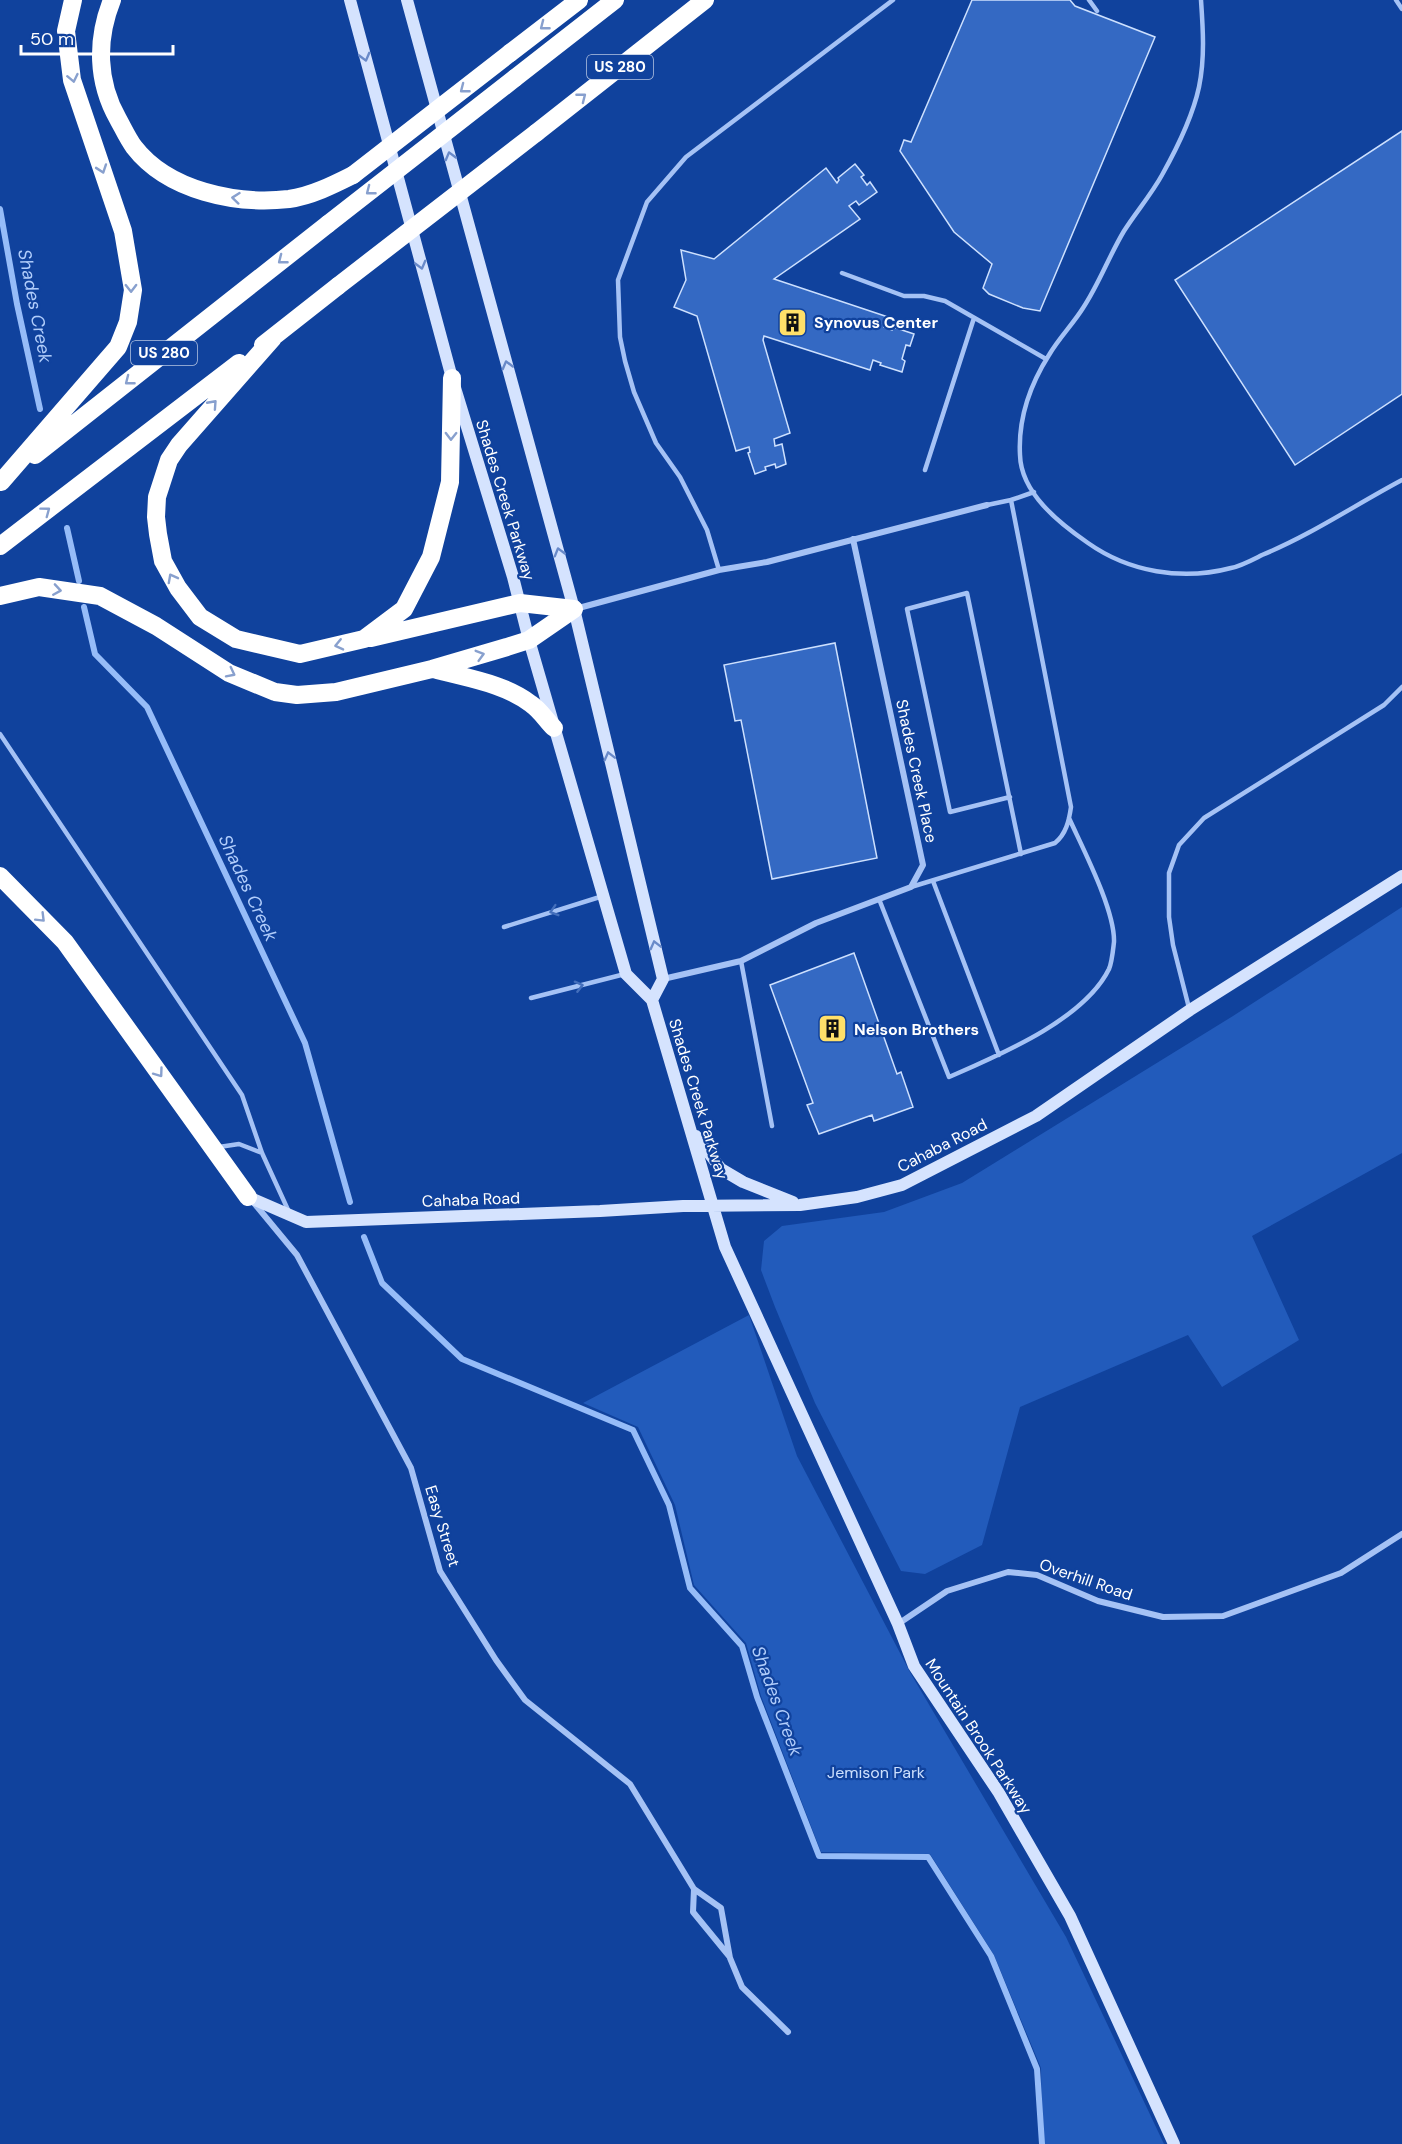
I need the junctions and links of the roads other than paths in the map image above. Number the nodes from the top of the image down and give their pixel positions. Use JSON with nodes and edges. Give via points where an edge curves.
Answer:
{"nodes":[{"id":1,"x":73,"y":0,"type":"edge"},
{"id":2,"x":112,"y":0,"type":"edge"},
{"id":3,"x":350,"y":0,"type":"edge"},
{"id":4,"x":407,"y":0,"type":"edge"},
{"id":5,"x":579,"y":0,"type":"edge"},
{"id":6,"x":615,"y":0,"type":"edge"},
{"id":7,"x":705,"y":0,"type":"edge"},
{"id":8,"x":893,"y":0,"type":"edge"},
{"id":9,"x":1089,"y":0,"type":"edge"},
{"id":10,"x":1201,"y":0,"type":"edge"},
{"id":11,"x":1396,"y":0,"type":"edge"},
{"id":12,"x":1402,"y":9,"type":"edge"},
{"id":13,"x":1097,"y":10,"type":"dead end"},
{"id":14,"x":842,"y":273,"type":"dead end"},
{"id":15,"x":974,"y":318,"type":"junction"},
{"id":16,"x":273,"y":338,"type":"junction"},
{"id":17,"x":1046,"y":359,"type":"junction"},
{"id":18,"x":452,"y":378,"type":"junction"},
{"id":19,"x":925,"y":470,"type":"dead end"},
{"id":20,"x":1402,"y":480,"type":"edge"},
{"id":21,"x":0,"y":482,"type":"edge"},
{"id":22,"x":1034,"y":492,"type":"junction"},
{"id":23,"x":1011,"y":500,"type":"junction"},
{"id":24,"x":987,"y":505,"type":"joint"},
{"id":25,"x":853,"y":539,"type":"junction"},
{"id":26,"x":0,"y":546,"type":"edge"},
{"id":27,"x":719,"y":570,"type":"junction"},
{"id":28,"x":0,"y":596,"type":"edge"},
{"id":29,"x":520,"y":603,"type":"junction"},
{"id":30,"x":574,"y":609,"type":"junction"},
{"id":31,"x":364,"y":639,"type":"junction"},
{"id":32,"x":529,"y":640,"type":"junction"},
{"id":33,"x":432,"y":669,"type":"junction"},
{"id":34,"x":1402,"y":687,"type":"edge"},
{"id":35,"x":554,"y":728,"type":"junction"},
{"id":36,"x":0,"y":734,"type":"edge"},
{"id":37,"x":1010,"y":797,"type":"junction"},
{"id":38,"x":1069,"y":818,"type":"junction"},
{"id":39,"x":1021,"y":854,"type":"junction"},
{"id":40,"x":0,"y":876,"type":"edge"},
{"id":41,"x":1402,"y":876,"type":"edge"},
{"id":42,"x":933,"y":881,"type":"junction"},
{"id":43,"x":911,"y":887,"type":"junction"},
{"id":44,"x":603,"y":896,"type":"junction"},
{"id":45,"x":879,"y":899,"type":"junction"},
{"id":46,"x":504,"y":927,"type":"dead end"},
{"id":47,"x":741,"y":961,"type":"junction"},
{"id":48,"x":626,"y":974,"type":"junction"},
{"id":49,"x":663,"y":979,"type":"junction"},
{"id":50,"x":531,"y":998,"type":"dead end"},
{"id":51,"x":652,"y":999,"type":"junction"},
{"id":52,"x":1190,"y":1010,"type":"junction"},
{"id":53,"x":999,"y":1055,"type":"junction"},
{"id":54,"x":772,"y":1126,"type":"dead end"},
{"id":55,"x":690,"y":1128,"type":"junction"},
{"id":56,"x":214,"y":1150,"type":"junction"},
{"id":57,"x":262,"y":1153,"type":"junction"},
{"id":58,"x":248,"y":1197,"type":"junction"},
{"id":59,"x":800,"y":1205,"type":"junction"},
{"id":60,"x":714,"y":1207,"type":"junction"},
{"id":61,"x":290,"y":1215,"type":"junction"},
{"id":62,"x":1402,"y":1534,"type":"edge"},
{"id":63,"x":898,"y":1624,"type":"junction"},
{"id":64,"x":694,"y":1889,"type":"junction"},
{"id":65,"x":730,"y":1958,"type":"junction"},
{"id":66,"x":788,"y":2032,"type":"dead end"},
{"id":67,"x":1174,"y":2144,"type":"edge"}],
"edges":[{"from":1,"to":21,"type":"highway","one_way":true,"via":[[66,31],[72,80],[123,231],[133,290],[128,322],[118,347]]},
{"from":5,"to":2,"type":"highway","one_way":true,"bridge":true,"via":[[353,175],[290,199],[255,200],[221,197],[177,181],[154,168],[134,147],[110,104],[100,70],[105,17]]},
{"from":3,"to":18,"type":"main road","name":"Shades Creek Parkway","one_way":true},
{"from":30,"to":4,"type":"main road","one_way":true},
{"from":6,"to":21,"type":"highway","number":"US 280","one_way":true,"bridge":true},
{"from":16,"to":7,"type":"highway","number":"US 280","one_way":true,"bridge":true},
{"from":8,"to":27,"type":"lane","via":[[686,158],[647,202],[618,280],[620,336],[634,392],[656,443],[681,477],[707,530]]},
{"from":9,"to":13,"type":"lane"},
{"from":10,"to":17,"type":"lane","via":[[1202,70],[1183,132],[1162,176],[1123,232],[1083,309]]},
{"from":11,"to":12,"type":"lane"},
{"from":14,"to":15,"type":"lane","via":[[904,296],[945,301]]},
{"from":15,"to":17,"type":"lane"},
{"from":15,"to":19,"type":"lane"},
{"from":26,"to":16,"type":"highway","number":"US 280","one_way":true},
{"from":31,"to":16,"type":"highway","one_way":true,"via":[[300,654],[236,639],[200,617],[163,561],[157,497],[169,460],[192,428]]},
{"from":17,"to":22,"type":"lane","via":[[1029,391],[1021,425],[1024,477]]},
{"from":18,"to":29,"type":"main road","name":"Shades Creek Parkway"},
{"from":18,"to":31,"type":"highway","one_way":true,"via":[[450,482],[431,557],[404,609]]},
{"from":20,"to":22,"type":"lane","via":[[1284,546],[1232,568],[1172,574],[1136,568],[1108,556],[1041,504]]},
{"from":22,"to":23,"type":"lane"},
{"from":23,"to":24,"type":"lane"},
{"from":23,"to":38,"type":"lane","via":[[1071,807]]},
{"from":24,"to":25,"type":"street"},
{"from":25,"to":27,"type":"street","via":[[767,562]]},
{"from":25,"to":43,"type":"street","name":"Shades Creek Place","via":[[923,865]]},
{"from":27,"to":30,"type":"street"},
{"from":28,"to":33,"type":"highway","one_way":true,"via":[[39,587],[100,596],[229,673],[275,692],[336,692]]},
{"from":29,"to":30,"type":"highway"},
{"from":29,"to":31,"type":"highway"},
{"from":29,"to":32,"type":"main road","name":"Shades Creek Parkway"},
{"from":30,"to":32,"type":"highway"},
{"from":49,"to":30,"type":"main road","one_way":true},
{"from":33,"to":32,"type":"highway","one_way":true},
{"from":32,"to":35,"type":"main road","name":"Shades Creek Parkway"},
{"from":33,"to":35,"type":"highway","via":[[514,693],[532,704]]},
{"from":34,"to":52,"type":"lane","via":[[1384,705],[1204,818],[1179,845],[1169,873],[1168,917]]},
{"from":35,"to":44,"type":"main road","name":"Shades Creek Parkway"},
{"from":36,"to":57,"type":"lane","via":[[242,1095]]},
{"from":37,"to":37,"type":"lane","via":[[967,593],[907,609],[950,812]]},
{"from":37,"to":39,"type":"lane"},
{"from":38,"to":39,"type":"lane","via":[[1062,837],[1055,843]]},
{"from":38,"to":53,"type":"lane","via":[[1107,906],[1114,940],[1110,968],[1091,995],[1056,1022]]},
{"from":39,"to":42,"type":"lane"},
{"from":40,"to":56,"type":"highway","one_way":true,"via":[[65,942]]},
{"from":41,"to":52,"type":"main road","name":"Cahaba Road"},
{"from":42,"to":43,"type":"lane"},
{"from":42,"to":53,"type":"lane"},
{"from":43,"to":45,"type":"street"},
{"from":44,"to":46,"type":"lane","one_way":true},
{"from":44,"to":48,"type":"main road","name":"Shades Creek Parkway"},
{"from":45,"to":47,"type":"street","via":[[816,923]]},
{"from":45,"to":53,"type":"lane","via":[[949,1077]]},
{"from":47,"to":49,"type":"street"},
{"from":47,"to":54,"type":"lane"},
{"from":50,"to":48,"type":"lane","one_way":true},
{"from":48,"to":51,"type":"main road","name":"Shades Creek Parkway"},
{"from":49,"to":51,"type":"main road"},
{"from":51,"to":55,"type":"main road","name":"Shades Creek Parkway"},
{"from":52,"to":59,"type":"main road","name":"Cahaba Road","via":[[1036,1116],[902,1185],[857,1197]]},
{"from":55,"to":59,"type":"main road","via":[[721,1169],[742,1182]]},
{"from":55,"to":60,"type":"main road","name":"Shades Creek Parkway"},
{"from":56,"to":57,"type":"lane","via":[[221,1145],[239,1144]]},
{"from":56,"to":58,"type":"highway"},
{"from":57,"to":61,"type":"lane"},
{"from":58,"to":61,"type":"main road","name":"Cahaba Road"},
{"from":58,"to":64,"type":"street","name":"Easy Street","via":[[297,1255],[314,1285],[411,1468],[440,1570],[496,1660],[525,1700],[630,1784]]},
{"from":59,"to":60,"type":"main road","name":"Cahaba Road"},
{"from":60,"to":61,"type":"main road","name":"Cahaba Road","via":[[306,1222]]},
{"from":60,"to":63,"type":"main road","name":"Mountain Brook Parkway","via":[[725,1247]]},
{"from":62,"to":63,"type":"street","name":"Overhill Road","via":[[1341,1573],[1223,1616],[1163,1617],[1098,1601],[1037,1575],[1008,1572],[947,1592]]},
{"from":63,"to":67,"type":"main road","name":"Mountain Brook Parkway","via":[[914,1666],[999,1792],[1070,1916]]},
{"from":64,"to":65,"type":"street","name":"Easy Street","via":[[693,1912]]},
{"from":64,"to":65,"type":"street","name":"Easy Street","via":[[721,1908]]},
{"from":65,"to":66,"type":"street","name":"Easy Street","via":[[742,1987]]}]}
